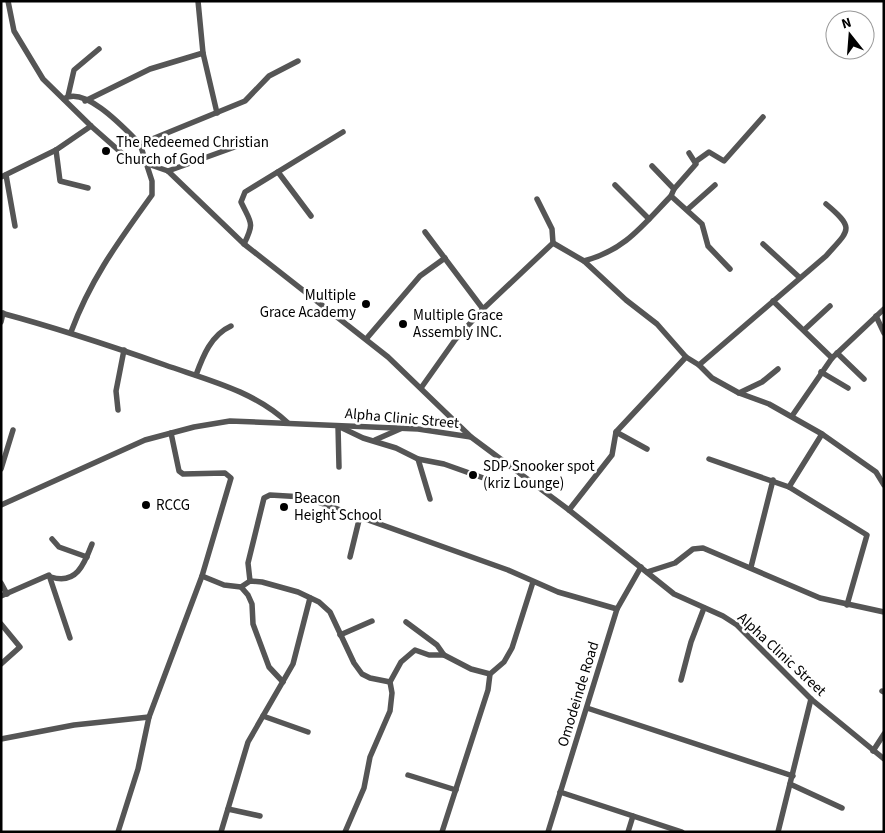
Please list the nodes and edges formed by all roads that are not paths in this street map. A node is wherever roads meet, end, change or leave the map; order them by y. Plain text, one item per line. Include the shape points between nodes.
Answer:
1 (8, 1) edge
2 (198, 1) edge
3 (99, 49) dead end
4 (203, 53) junction
5 (298, 61) dead end
6 (66, 98) junction
7 (85, 101) junction
8 (217, 113) junction
9 (762, 117) dead end
10 (91, 126) junction
11 (343, 132) dead end
12 (140, 144) junction
13 (243, 144) dead end
14 (56, 150) junction
15 (689, 153) dead end
16 (696, 162) junction
17 (145, 164) junction
18 (652, 166) dead end
19 (168, 170) junction
20 (278, 172) junction
21 (4, 176) edge
22 (615, 185) dead end
23 (716, 185) dead end
24 (88, 188) dead end
25 (674, 189) junction
26 (671, 196) junction
27 (537, 199) dead end
28 (826, 204) dead end
29 (688, 209) junction
30 (311, 216) dead end
31 (649, 219) junction
32 (15, 226) dead end
33 (425, 232) dead end
34 (553, 243) junction
35 (244, 244) junction
36 (763, 244) dead end
37 (445, 258) junction
38 (584, 262) junction
39 (730, 269) dead end
40 (800, 277) junction
41 (773, 300) junction
42 (830, 306) dead end
43 (483, 309) junction
44 (884, 310) edge
45 (2, 313) edge
46 (876, 316) junction
47 (1, 322) edge
48 (231, 326) dead end
49 (804, 330) junction
50 (72, 332) junction
51 (884, 333) edge
52 (367, 338) junction
53 (124, 350) junction
54 (837, 353) junction
55 (686, 357) junction
56 (832, 358) junction
57 (700, 365) junction
58 (778, 369) dead end
59 (821, 372) junction
60 (196, 376) junction
61 (864, 379) dead end
62 (421, 388) junction
63 (848, 388) dead end
64 (739, 393) junction
65 (118, 410) dead end
66 (792, 416) junction
67 (288, 423) junction
68 (338, 426) junction
69 (402, 428) junction
70 (13, 430) dead end
71 (172, 432) junction
72 (616, 432) junction
73 (822, 434) junction
74 (471, 437) junction
75 (375, 440) junction
76 (646, 450) dead end
77 (418, 459) junction
78 (709, 459) dead end
79 (339, 467) dead end
80 (1, 469) edge
81 (774, 480) junction
82 (884, 485) edge
83 (506, 486) dead end
84 (788, 487) junction
85 (430, 499) dead end
86 (1, 505) edge
87 (569, 510) junction
88 (360, 516) junction
89 (52, 539) dead end
90 (92, 544) dead end
91 (87, 557) junction
92 (350, 557) dead end
93 (641, 567) junction
94 (751, 567) junction
95 (647, 572) junction
96 (202, 576) junction
97 (51, 577) junction
98 (250, 581) junction
99 (533, 582) junction
100 (1, 583) edge
101 (241, 587) junction
102 (4, 595) edge
103 (310, 598) junction
104 (847, 605) junction
105 (704, 608) junction
106 (617, 609) junction
107 (884, 612) edge
108 (372, 621) dead end
109 (406, 622) dead end
110 (1, 624) edge
111 (340, 635) junction
112 (70, 638) dead end
113 (444, 655) junction
114 (1, 664) edge
115 (490, 674) junction
116 (681, 680) dead end
117 (283, 682) junction
118 (390, 682) junction
119 (811, 699) junction
120 (587, 708) junction
121 (263, 716) junction
122 (149, 717) junction
123 (308, 732) dead end
124 (884, 734) edge
125 (1, 739) edge
126 (873, 751) junction
127 (884, 759) edge
128 (408, 775) dead end
129 (793, 776) junction
130 (790, 784) junction
131 (456, 790) junction
132 (560, 792) junction
133 (228, 808) junction
134 (842, 808) dead end
135 (260, 816) dead end
136 (633, 816) junction
137 (346, 831) edge
138 (118, 832) edge
139 (221, 832) edge
140 (442, 832) edge
141 (548, 832) edge
142 (628, 832) edge
143 (682, 832) edge
144 (778, 832) edge

1 - 6 street via 14,31 43,79
2 - 4 street
3 - 6 street via 74,70
4 - 7 street via 150,69
4 - 8 street
5 - 8 street via 269,76 245,101
6 - 7 street via 77,96
6 - 10 street
7 - 12 street via 109,113
8 - 12 street
9 - 16 street via 724,161 709,152
10 - 14 street
10 - 17 street via 125,156
11 - 20 street
12 - 17 street
13 - 19 street
14 - 21 street
14 - 24 street via 60,181
15 - 16 street
16 - 25 street
17 - 19 street
17 - 50 street via 152,182 152,196 100,268
18 - 25 street
19 - 35 street
20 - 30 street
20 - 35 street via 241,197 252,222
21 - 32 street
22 - 31 street
23 - 29 street
25 - 26 street
26 - 29 street
26 - 31 street
27 - 34 street via 552,228
28 - 40 street via 844,219 845,231 826,256
29 - 39 street via 704,226 703,236 708,246
31 - 38 street via 610,253
33 - 37 street
34 - 38 street
34 - 43 street
35 - 52 street
36 - 40 street
37 - 43 street
37 - 52 street via 420,276
38 - 55 street via 657,324
40 - 41 street
41 - 49 street
41 - 57 street
42 - 49 street
43 - 62 street via 455,340
44 - 46 street
45 - 47 street
45 - 50 street
46 - 51 street
46 - 54 street
48 - 60 street via 212,341
49 - 56 street
50 - 53 street
52 - 62 street
53 - 60 street
53 - 65 street via 116,391
54 - 56 street
54 - 61 street
55 - 57 street
55 - 72 street
56 - 59 street
57 - 64 street via 719,383
58 - 64 street via 762,382
59 - 63 street
59 - 66 street
60 - 67 street via 257,400
62 - 74 street
64 - 66 street
66 - 73 street
67 - 68 street, Alpha Clinic Street
67 - 71 street, Alpha Clinic Street via 230,422
68 - 69 street, Alpha Clinic Street
68 - 75 street
68 - 79 street
69 - 74 street, Alpha Clinic Street
69 - 75 street
70 - 80 street
71 - 86 street, Alpha Clinic Street via 125,447
71 - 96 street via 179,471 183,474 226,473 231,478
72 - 76 street
72 - 87 street via 612,455
73 - 82 street via 876,472
73 - 84 street
74 - 87 street, Alpha Clinic Street
75 - 77 street
77 - 83 street via 444,464
77 - 85 street
78 - 81 street
81 - 84 street
81 - 94 street
84 - 104 street via 867,535
87 - 93 street, Alpha Clinic Street
88 - 92 street
88 - 98 street via 309,498 264,498 248,563
88 - 99 street
89 - 91 street via 59,548
90 - 91 street
91 - 97 street via 79,573 71,578 60,580
93 - 95 street, Alpha Clinic Street
93 - 106 street, Omodeinde Road
94 - 95 street via 698,548 675,562
94 - 104 street via 820,598
95 - 105 street, Alpha Clinic Street via 674,594
96 - 101 street via 224,585
96 - 122 street
97 - 102 street via 43,576
97 - 112 street
98 - 101 street
98 - 103 street
99 - 106 street
99 - 115 street via 512,648 504,662
100 - 102 street
101 - 117 street via 251,599 253,624 269,667
103 - 111 street via 326,607
103 - 117 street via 293,664
104 - 107 street
105 - 116 street
105 - 119 street, Alpha Clinic Street via 737,626
106 - 120 street, Omodeinde Road
108 - 111 street
109 - 113 street via 437,645
110 - 114 street via 20,647
111 - 118 street via 362,674
113 - 115 street via 471,669
113 - 118 street via 412,651 401,662
115 - 131 street via 488,690
117 - 121 street
118 - 137 street via 390,711 370,757 364,788
119 - 126 street, Alpha Clinic Street
119 - 129 street
120 - 129 street
120 - 132 street, Omodeinde Road
121 - 123 street
121 - 133 street via 248,742
122 - 125 street via 74,725
122 - 138 street via 138,769
124 - 126 street
126 - 127 street, Alpha Clinic Street
128 - 131 street
129 - 130 street
130 - 134 street
130 - 144 street
131 - 140 street
132 - 136 street
132 - 141 street, Omodeinde Road
133 - 135 street
133 - 139 street
136 - 142 street
136 - 143 street

